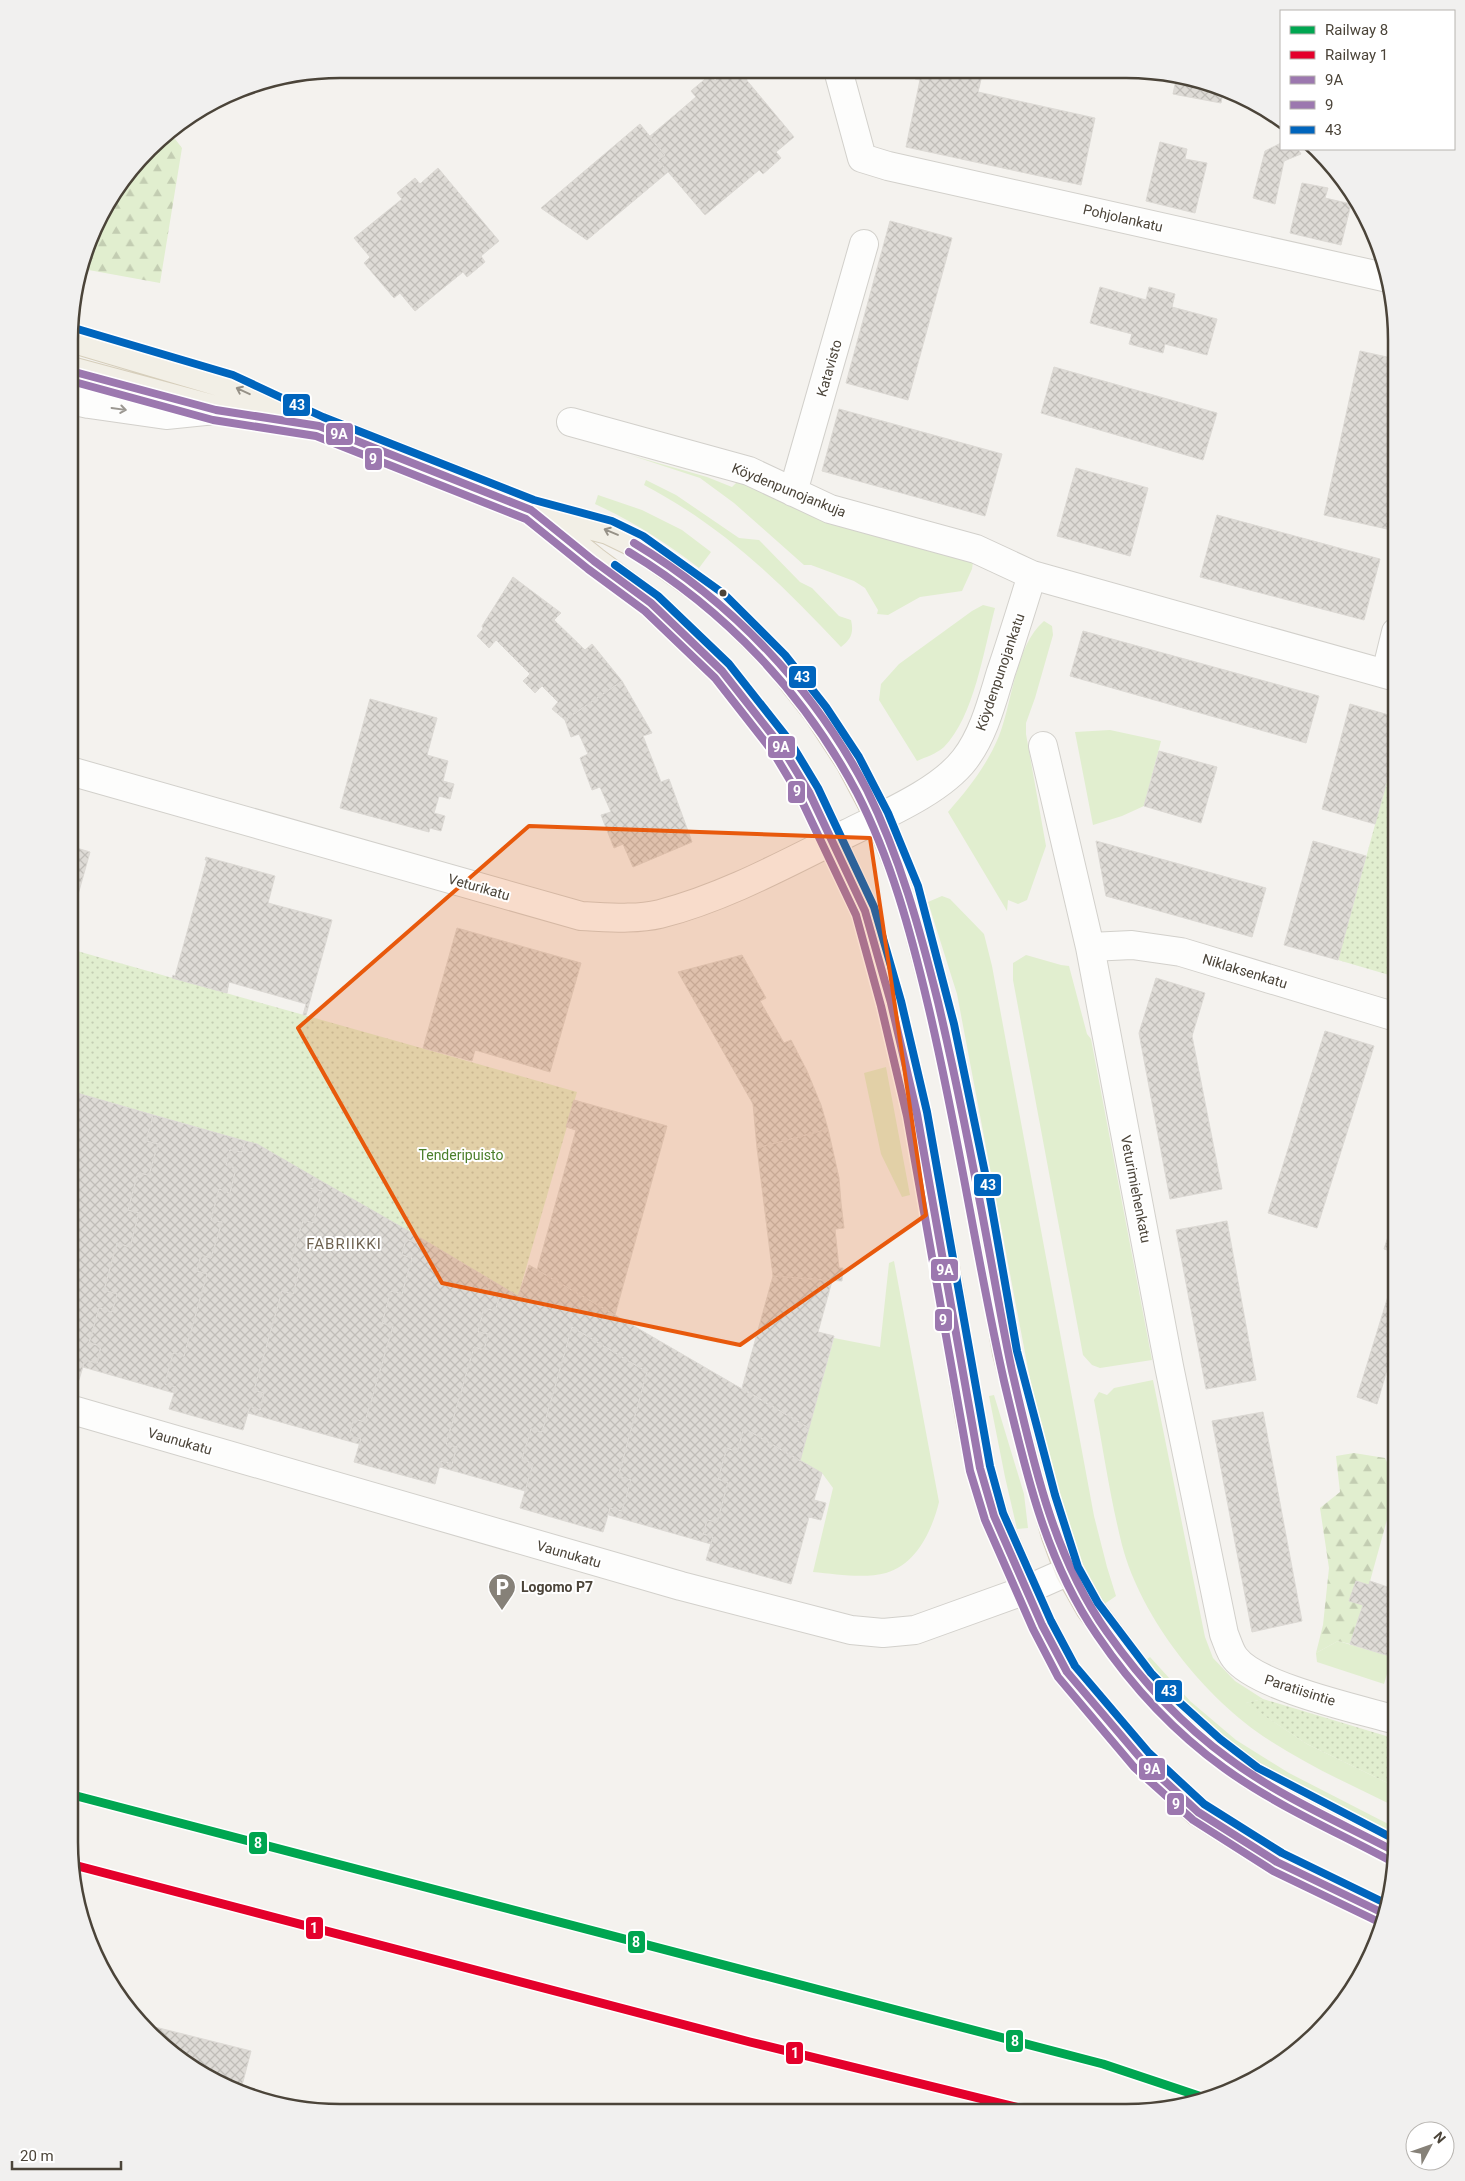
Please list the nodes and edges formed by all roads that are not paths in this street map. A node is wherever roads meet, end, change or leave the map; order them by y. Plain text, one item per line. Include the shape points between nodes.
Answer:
1 (840, 78) edge
2 (864, 244) dead end
3 (1380, 276) edge
4 (78, 340) edge
5 (78, 373) edge
6 (78, 402) edge
7 (216, 410) junction
8 (571, 422) dead end
9 (319, 426) junction
10 (793, 492) junction
11 (531, 510) junction
12 (1032, 575) junction
13 (1388, 674) edge
14 (1043, 746) dead end
15 (78, 773) edge
16 (879, 817) junction
17 (831, 841) junction
18 (1090, 947) junction
19 (1388, 1014) edge
20 (78, 1412) edge
21 (1069, 1571) junction
22 (1026, 1590) junction
23 (1224, 1634) joint
24 (1388, 1718) edge
25 (1388, 1848) edge
26 (1378, 1911) edge

1 - 3 street, Pohjolankatu via 862,158
2 - 10 street, Katavisto
9 -> 4 main road via 230,386
5 - 7 main road
6 -> 7 street via 166,415
7 - 9 main road
8 - 10 street, Köydenpunojankuja via 749,471
9 - 11 main road
10 - 12 street, Köydenpunojankuja via 830,509 976,549
16 -> 11 main road via 850,762 818,713 777,661 718,602 630,540 608,530
11 - 17 main road via 651,603 722,672 781,746 810,792
12 - 13 street
12 - 16 street, Köydenpunojankatu via 993,700 966,758 944,780
14 - 18 street, Veturimiehenkatu
15 - 17 street, Veturikatu via 581,916 621,918 659,914 719,894
16 - 17 street, Veturikatu
16 - 21 main road via 908,889 944,1026 979,1194 1007,1353 1042,1489
17 - 22 main road via 864,911 890,1003 918,1124 980,1468 994,1516
18 - 19 street, Niklaksenkatu via 1132,945 1181,952
18 - 23 street, Veturimiehenkatu
20 - 22 street, Vaunukatu via 672,1583 851,1630 882,1633 915,1630
21 - 22 street, Vaunukatu
21 - 25 main road via 1090,1608 1143,1679 1214,1747 1253,1776
22 - 26 main road via 1067,1672 1136,1753 1175,1792 1198,1812 1276,1862
23 - 24 street, Paratiisintie via 1234,1658 1254,1675

